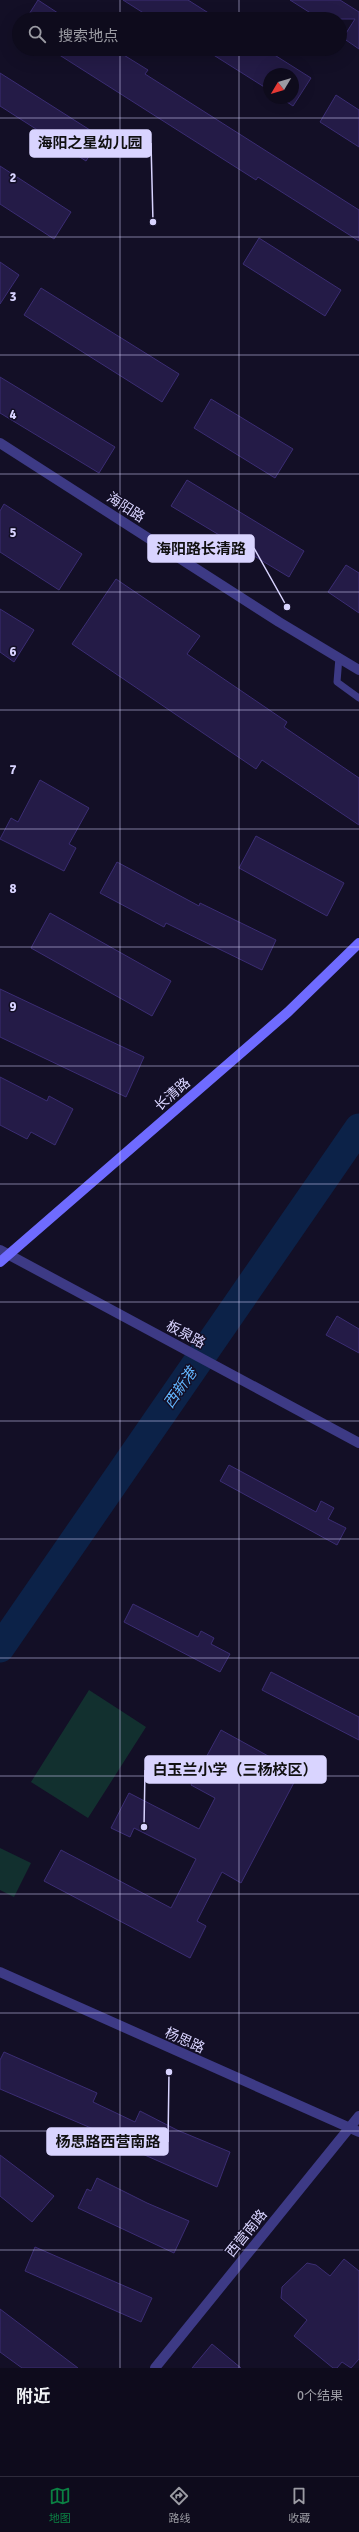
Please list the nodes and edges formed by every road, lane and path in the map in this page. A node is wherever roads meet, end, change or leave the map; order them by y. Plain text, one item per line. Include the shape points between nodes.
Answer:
1 (0, 443) edge
2 (339, 657) junction
3 (359, 670) edge
4 (359, 698) edge
5 (359, 943) edge
6 (4, 1252) edge
7 (0, 1262) edge
8 (359, 1443) edge
9 (0, 1972) edge
10 (359, 2116) edge
11 (349, 2128) junction
12 (359, 2132) edge
13 (155, 2368) edge

1 - 2 street, 海阳路 via 278,622
2 - 3 street, 海阳路
2 - 4 lane via 337,682
5 - 6 main road, 长清路 via 288,1012
6 - 7 main road, 长清路
6 - 8 street, 板泉路
9 - 11 street, 杨思路
10 - 11 street, 西营南路
11 - 12 street, 杨思路
11 - 13 street, 西营南路

